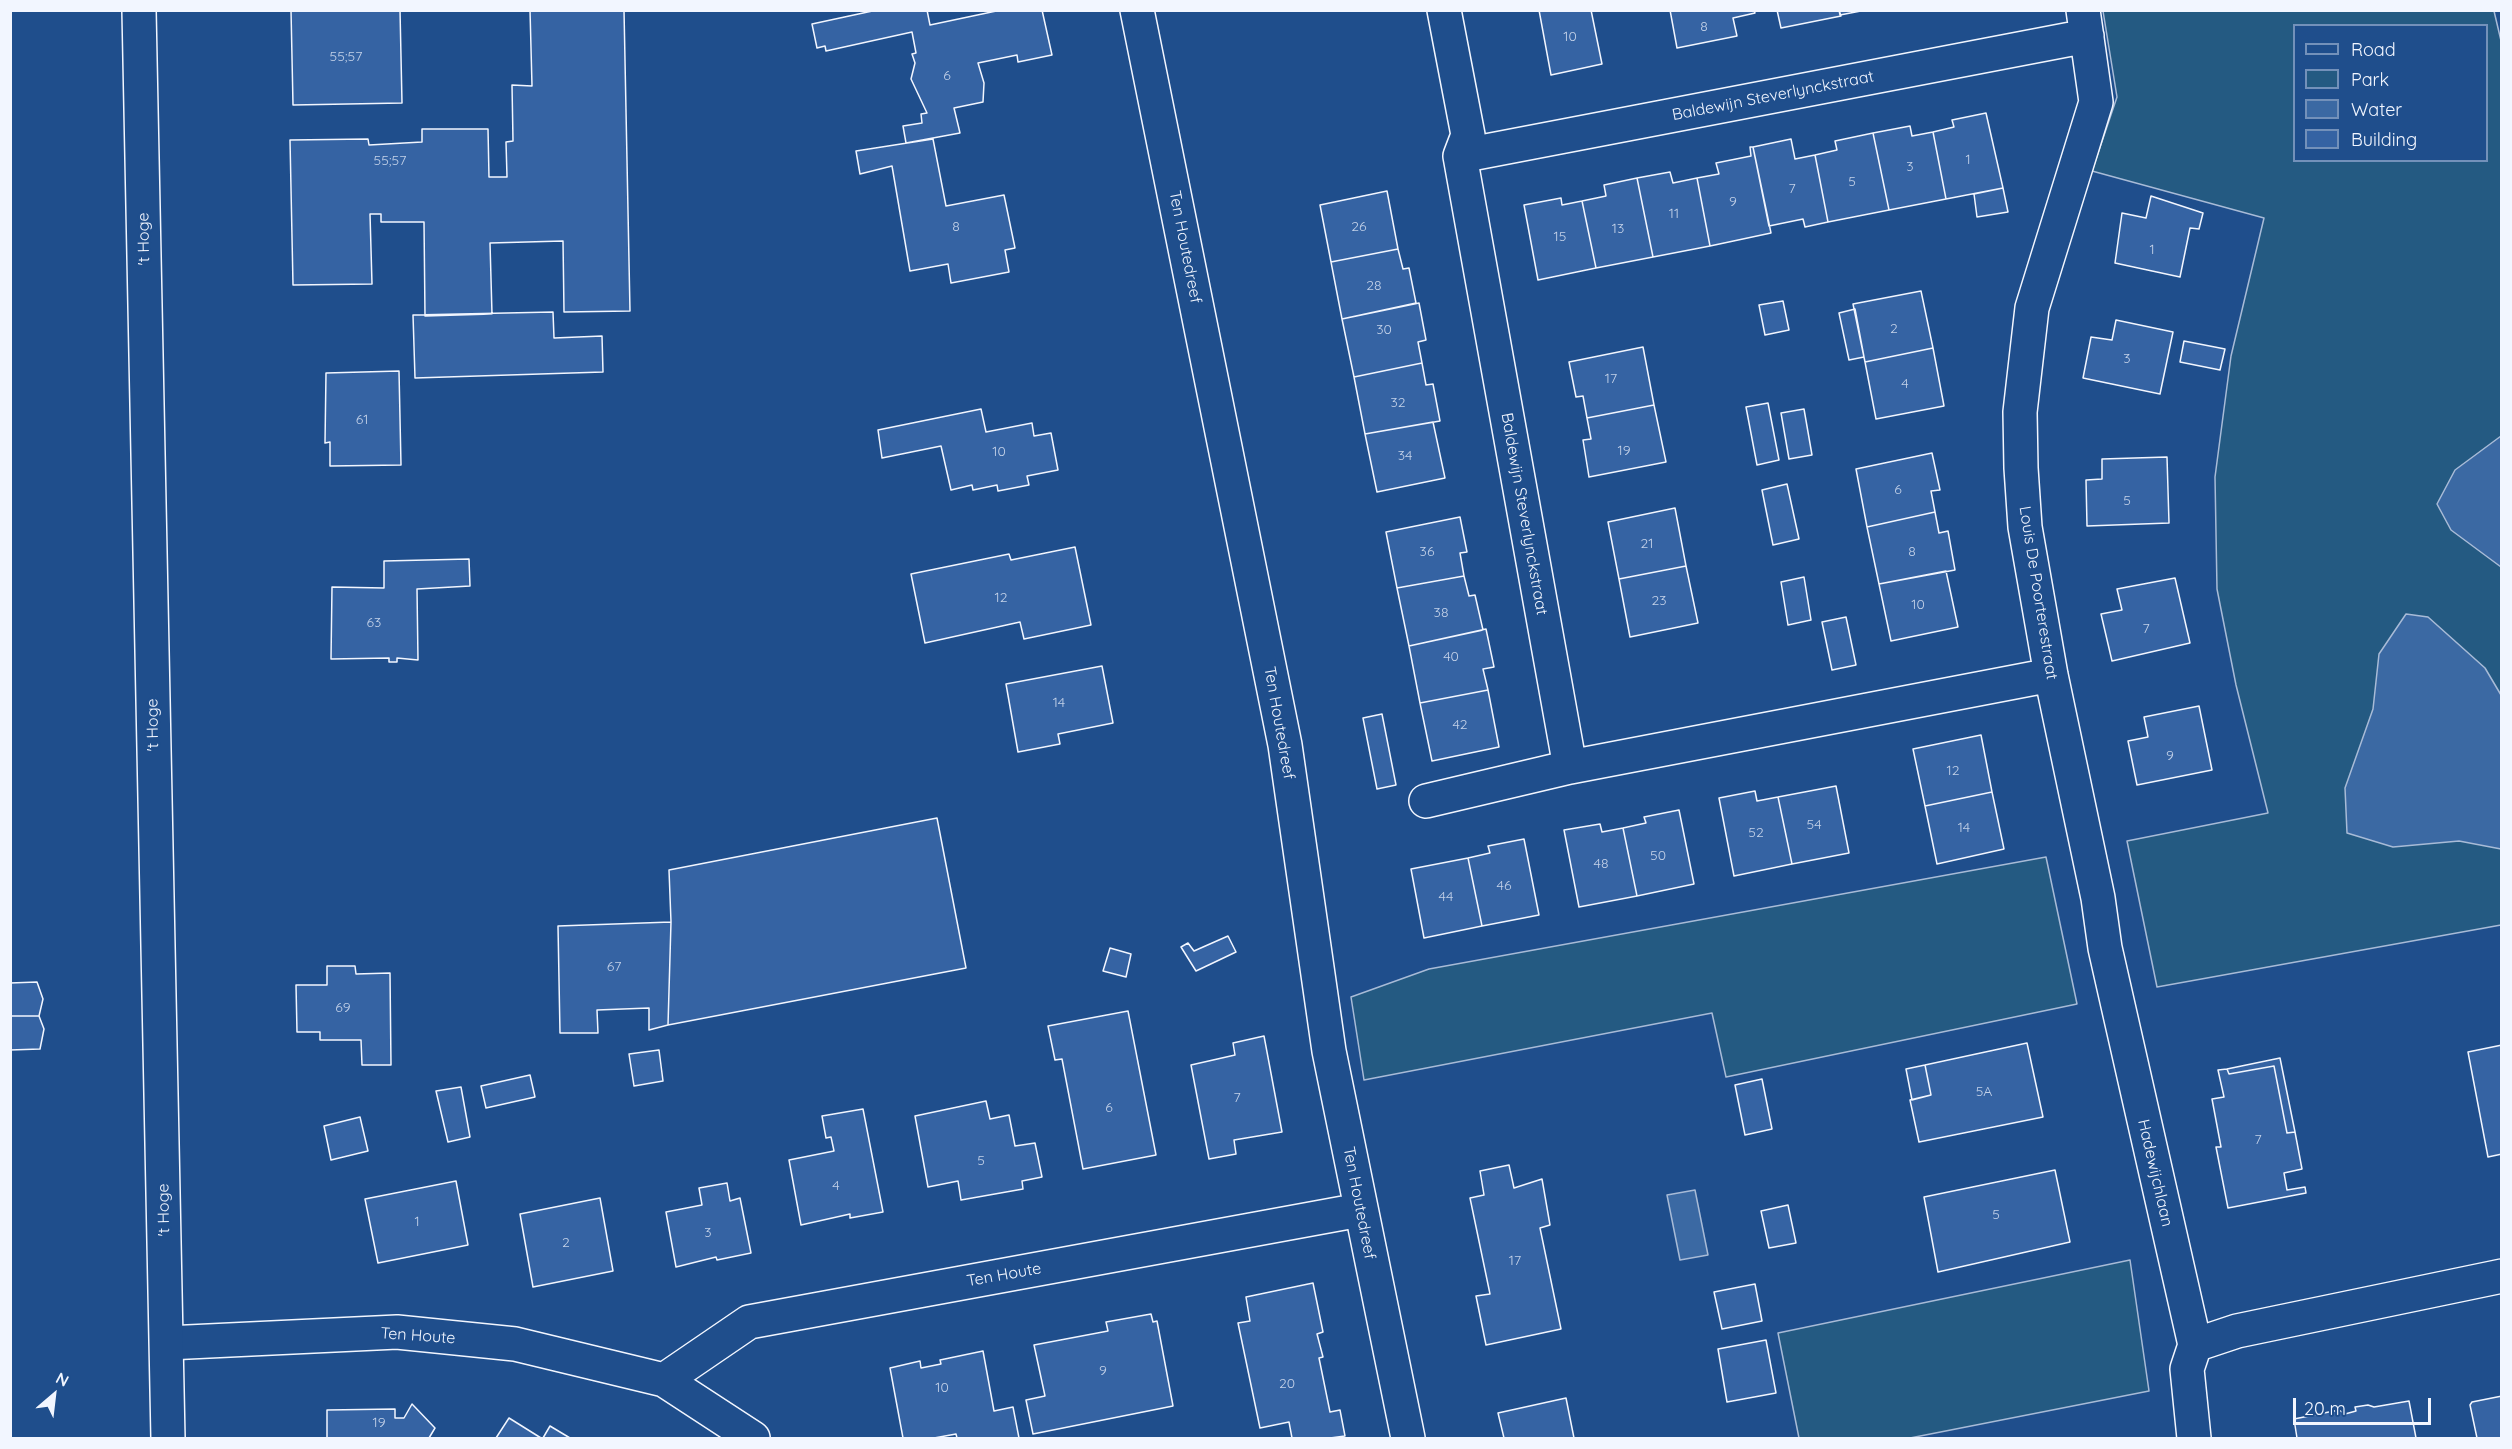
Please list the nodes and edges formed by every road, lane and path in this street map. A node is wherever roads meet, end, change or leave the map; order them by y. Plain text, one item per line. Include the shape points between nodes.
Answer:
1 (139, 10) edge
2 (1137, 10) edge
3 (1444, 10) edge
4 (2085, 23) edge
5 (1460, 156) junction
6 (2051, 675) junction
7 (1570, 767) junction
8 (1426, 801) dead end
9 (2116, 1001) joint
10 (1360, 1210) junction
11 (2502, 1276) edge
12 (167, 1343) junction
13 (2195, 1345) junction
14 (664, 1380) junction
15 (168, 1438) edge
16 (753, 1438) edge
17 (1408, 1438) edge
18 (2194, 1438) edge

1 - 12 street, 't Hoge
2 - 10 street, Ten Houtedreef via 1285,745 1329,1051
3 - 5 street, Baldewijn Steverlynckstraat via 1468,135
4 - 5 street, Baldewijn Steverlynckstraat
4 - 6 street, Louis De Poorterestraat via 2096,102 2032,308 2020,412 2025,527
5 - 7 street, Baldewijn Steverlynckstraat
6 - 7 street
6 - 9 street, Louis De Poorterestraat
7 - 8 street
9 - 13 street, Hadewijchlaan
10 - 14 street, Ten Houte via 749,1322
10 - 17 street, Ten Houtedreef
11 - 13 street via 2237,1331
12 - 14 street, Ten Houte via 397,1332 515,1344
12 - 15 street, 't Hoge
13 - 18 street, Hadewijchlaan via 2187,1369
14 - 16 street, Ten Houte

